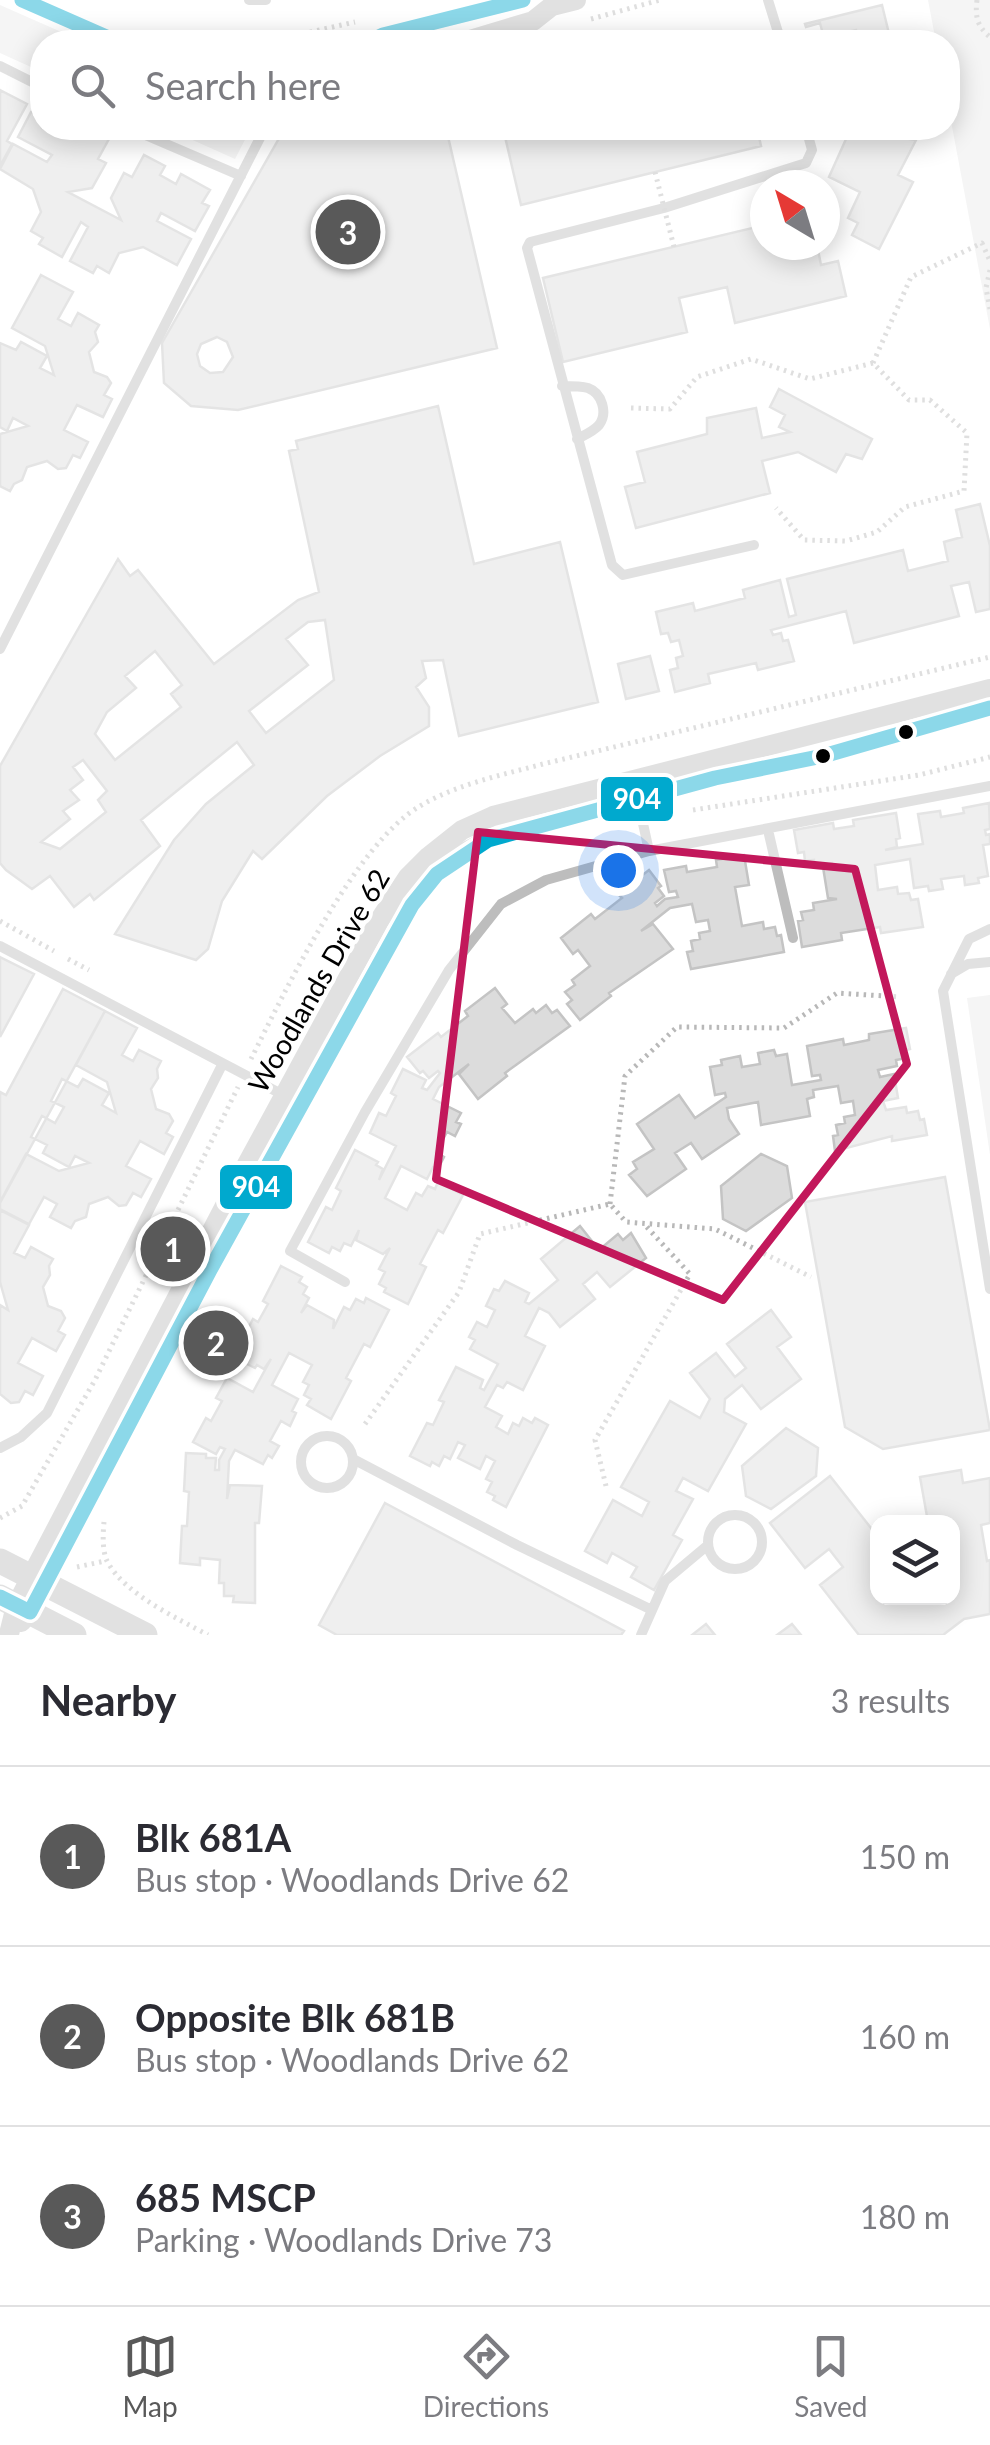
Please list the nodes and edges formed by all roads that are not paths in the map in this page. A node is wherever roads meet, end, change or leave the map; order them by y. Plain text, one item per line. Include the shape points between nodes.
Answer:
1 (22, 0) edge
2 (249, 0) edge
3 (266, 0) edge
4 (523, 0) edge
5 (576, 0) edge
6 (768, 0) edge
7 (542, 3) edge
8 (91, 30) edge
9 (403, 30) edge
10 (503, 30) edge
11 (777, 30) edge
12 (0, 66) edge
13 (30, 81) edge
14 (157, 140) edge
15 (259, 140) edge
16 (809, 140) edge
17 (241, 176) junction
18 (562, 386) junction
19 (578, 439) junction
20 (754, 545) dead end
21 (0, 650) edge
22 (990, 689) edge
23 (990, 708) edge
24 (990, 786) edge
25 (638, 799) junction
26 (768, 830) junction
27 (649, 851) junction
28 (990, 930) edge
29 (792, 938) dead end
30 (0, 946) edge
31 (990, 962) edge
32 (950, 974) junction
33 (222, 1065) junction
34 (293, 1101) junction
35 (345, 1282) dead end
36 (990, 1288) edge
37 (0, 1448) edge
38 (354, 1460) junction
39 (708, 1546) junction
40 (0, 1561) edge
41 (38, 1580) junction
42 (16, 1605) edge
43 (652, 1610) junction
44 (9, 1634) edge
45 (74, 1635) edge
46 (145, 1635) edge
47 (641, 1635) edge

1 - 8 street
2 - 3 lane
4 - 9 street
5 - 7 street
6 - 11 lane
7 - 10 street via 533,21
12 - 13 lane
14 - 17 lane
15 - 17 lane
16 - 18 lane via 806,163 530,242
17 - 21 lane
18 - 19 lane
18 - 19 lane via 586,387 602,402 597,428
19 - 20 lane via 612,565 623,576
22 - 25 street, Woodlands Drive 62
23 - 25 street, Woodlands Drive 62
24 - 26 lane
25 - 27 lane
25 - 34 street, Woodlands Drive 62 via 493,816 428,857 379,921
26 - 27 lane
26 - 29 lane
27 - 35 lane via 546,880 500,904 449,970 290,1251
28 - 32 lane via 969,940
30 - 33 lane
31 - 32 lane
32 - 36 lane via 942,992
33 - 34 lane
33 - 37 lane via 47,1413
34 - 41 street, Woodlands Drive 62
38 - 38 lane via 347,1480 333,1488 316,1486 302,1468 309,1442 326,1436 343,1440
38 - 43 lane
39 - 39 lane via 711,1529 732,1515 749,1518 762,1540 757,1558 742,1568 716,1562
39 - 43 lane via 665,1582
40 - 41 street
41 - 42 street, Woodlands Drive 62
41 - 46 street
42 - 44 street, Woodlands Drive 62
42 - 45 street
43 - 47 lane

